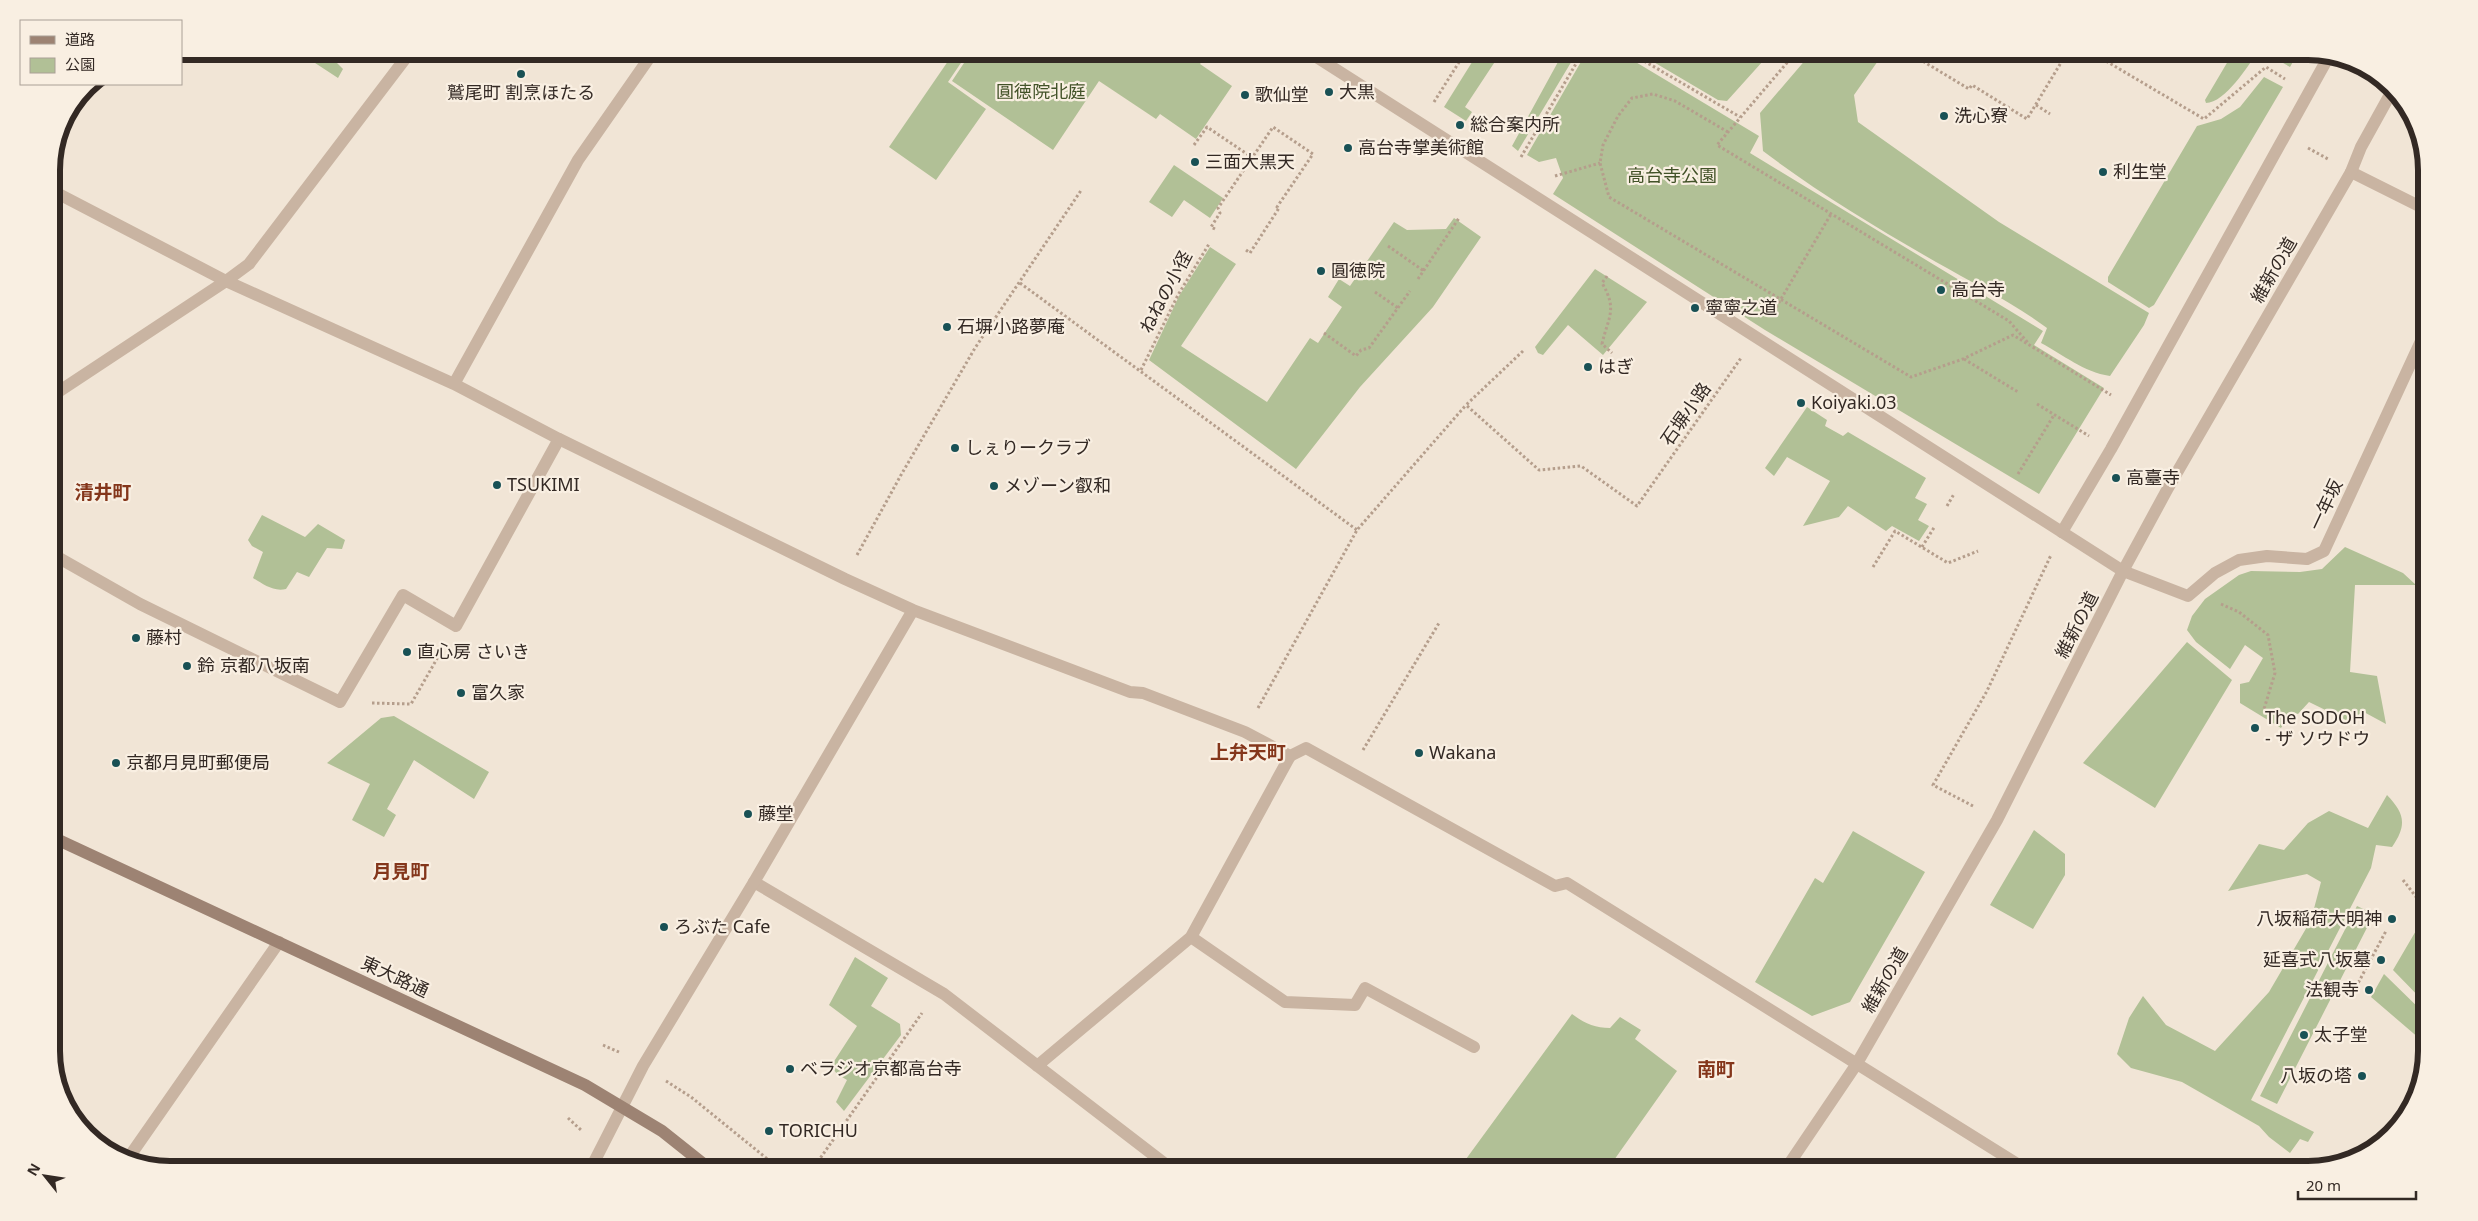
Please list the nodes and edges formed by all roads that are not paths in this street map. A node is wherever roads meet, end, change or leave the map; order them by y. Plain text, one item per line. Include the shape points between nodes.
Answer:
1 (404, 60) edge
2 (648, 60) edge
3 (1321, 60) edge
4 (2326, 62) edge
5 (2389, 96) edge
6 (2351, 172) junction
7 (60, 194) edge
8 (2418, 206) edge
9 (226, 281) junction
10 (2418, 345) edge
11 (454, 384) junction
12 (60, 391) edge
13 (560, 439) junction
14 (2062, 532) junction
15 (60, 559) edge
16 (2123, 571) junction
17 (913, 610) junction
18 (1290, 756) junction
19 (60, 841) edge
20 (754, 882) junction
21 (1191, 937) junction
22 (279, 942) junction
23 (1474, 1047) dead end
24 (1856, 1064) junction
25 (1037, 1066) junction
26 (622, 1107) junction
27 (131, 1154) edge
28 (595, 1161) edge
29 (700, 1161) edge
30 (1161, 1161) edge
31 (1791, 1161) edge
32 (2012, 1161) edge

1 - 9 street via 249,264
2 - 11 street via 578,160
3 - 14 street
4 - 14 street
5 - 6 street, 維新の道
6 - 8 street
6 - 16 street, 維新の道
7 - 9 street
9 - 11 street
9 - 12 street
10 - 16 street, 一年坂 via 2324,551 2307,559 2267,556 2239,560 2215,573 2188,596
11 - 13 street
13 - 15 street via 456,626 403,595 340,702 140,604
13 - 17 street
14 - 16 street
16 - 24 street, 維新の道 via 1997,820
17 - 18 street via 1245,732
17 - 20 street
18 - 21 street
18 - 24 street via 1306,748 1555,886 1567,884
19 - 22 main road, 東大路通
20 - 25 street via 938,991
20 - 26 street via 643,1066
21 - 23 street via 1285,1002 1354,1006 1365,988
21 - 25 street
22 - 26 main road, 東大路通 via 585,1085
22 - 27 street
24 - 31 street, 維新の道
24 - 32 street
25 - 30 street
26 - 28 street
26 - 29 main road, 東大路通 via 662,1131

